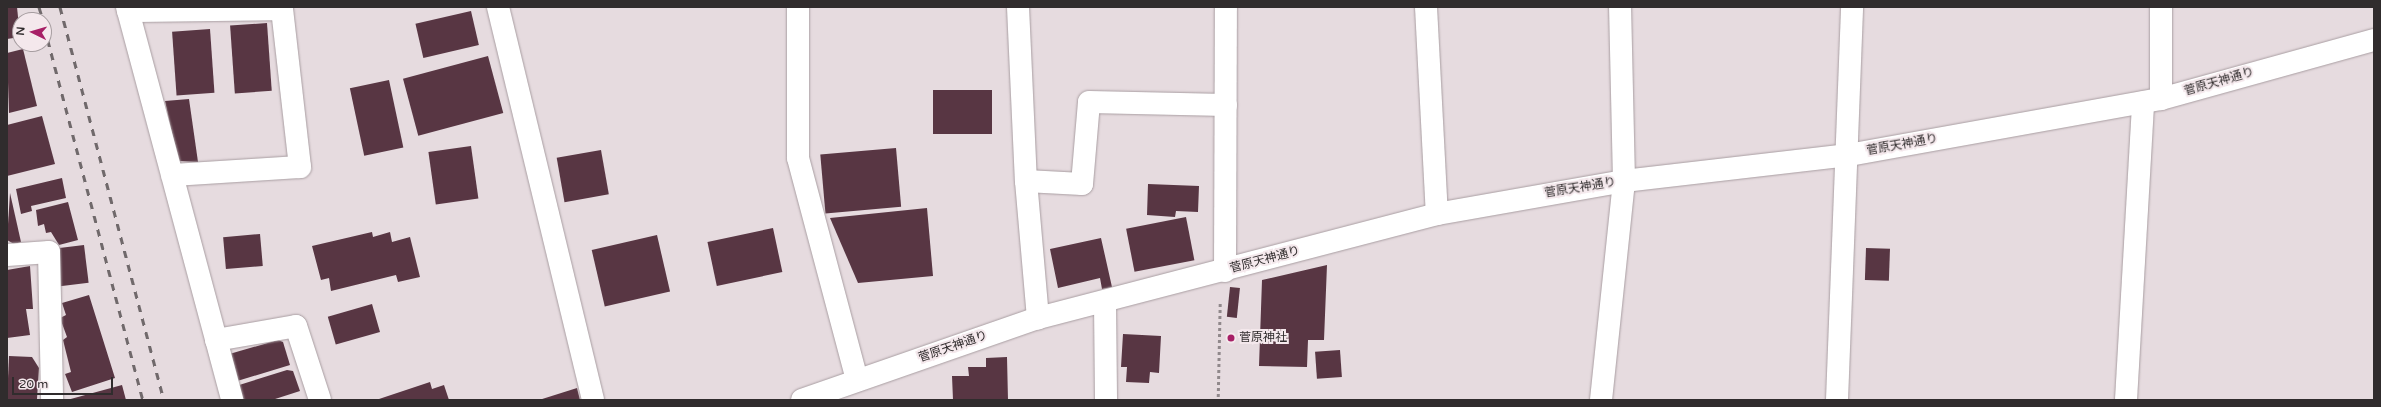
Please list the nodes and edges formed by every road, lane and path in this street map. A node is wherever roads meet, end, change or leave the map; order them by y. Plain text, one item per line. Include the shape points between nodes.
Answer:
1 (498, 7) edge
2 (798, 7) edge
3 (1018, 7) edge
4 (1226, 7) edge
5 (1426, 7) edge
6 (1620, 7) edge
7 (1852, 7) edge
8 (2161, 7) edge
9 (128, 9) edge
10 (2374, 40) edge
11 (2152, 100) junction
12 (1226, 105) junction
13 (1849, 155) junction
14 (172, 175) junction
15 (1026, 181) junction
16 (1624, 181) junction
17 (1438, 214) junction
18 (7, 256) edge
19 (1222, 272) junction
20 (1105, 303) junction
21 (1038, 318) junction
22 (216, 340) junction
23 (857, 379) junction
24 (836, 393) edge
25 (1218, 397) dead end
26 (52, 400) edge
27 (232, 400) edge
28 (320, 400) edge
29 (593, 400) edge
30 (802, 400) edge
31 (1106, 400) edge
32 (1601, 400) edge
33 (1837, 400) edge
34 (2126, 400) edge

1 - 29 street
2 - 23 street via 798,158
3 - 15 street
4 - 12 street
5 - 17 street
6 - 16 street
7 - 13 street
8 - 11 street
9 - 14 street
9 - 14 street via 282,9 300,168
10 - 11 street, 菅原天神通り
11 - 13 street, 菅原天神通り
11 - 34 street
12 - 15 street via 1089,102 1082,184
12 - 19 street
13 - 16 street, 菅原天神通り
13 - 33 street
14 - 22 street
15 - 21 street
16 - 17 street, 菅原天神通り
16 - 32 street
17 - 19 street, 菅原天神通り
18 - 26 street via 49,252
19 - 20 street, 菅原天神通り
19 - 25 path
20 - 21 street, 菅原天神通り
20 - 31 street
21 - 23 street, 菅原天神通り
22 - 27 street
22 - 28 street via 296,326
23 - 24 street, 菅原天神通り
24 - 30 street, 菅原天神通り

